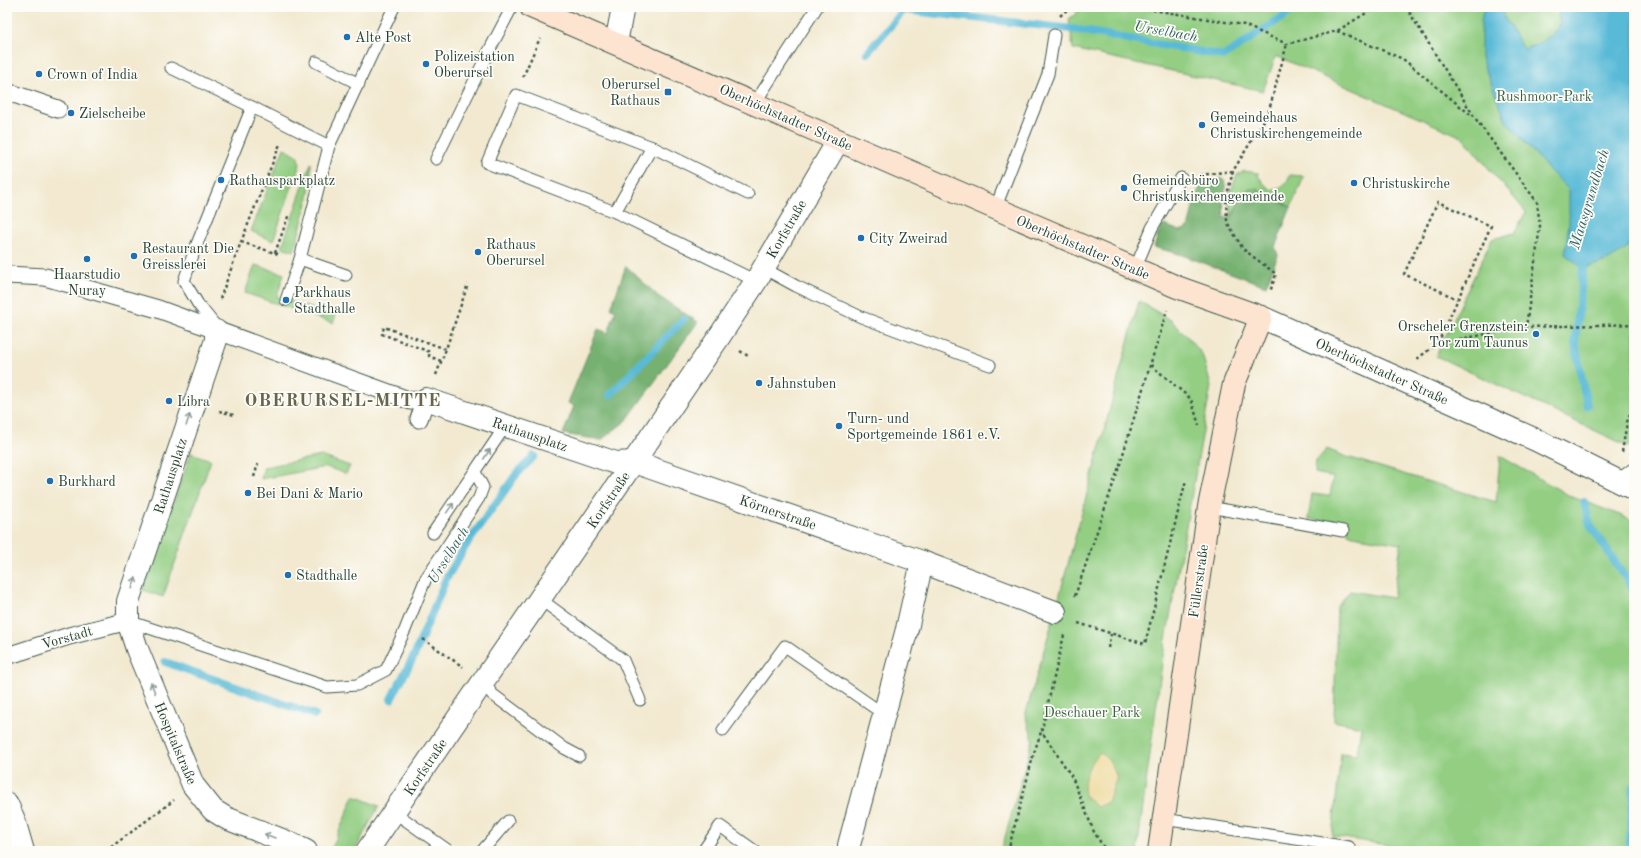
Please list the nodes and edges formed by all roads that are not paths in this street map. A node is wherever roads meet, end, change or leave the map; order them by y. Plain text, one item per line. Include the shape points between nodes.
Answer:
1 (394, 7) edge
2 (512, 7) edge
3 (623, 7) edge
4 (817, 7) edge
5 (540, 11) edge
6 (1054, 35) dead end
7 (616, 43) junction
8 (316, 62) dead end
9 (171, 68) dead end
10 (359, 84) junction
11 (7, 94) edge
12 (755, 103) junction
13 (252, 107) junction
14 (58, 109) dead end
15 (838, 140) junction
16 (329, 146) junction
17 (652, 147) junction
18 (436, 159) dead end
19 (1181, 178) road end
20 (748, 194) dead end
21 (995, 209) junction
22 (616, 212) junction
23 (300, 259) junction
24 (1135, 269) junction
25 (7, 275) edge
26 (346, 275) dead end
27 (759, 275) junction
28 (286, 300) dead end
29 (1261, 317) junction
30 (216, 331) junction
31 (990, 365) dead end
32 (426, 399) junction
33 (419, 419) dead end
34 (506, 425) junction
35 (634, 462) junction
36 (475, 472) junction
37 (1629, 479) edge
38 (1209, 507) junction
39 (1343, 530) dead end
40 (433, 533) dead end
41 (922, 562) junction
42 (540, 599) junction
43 (1061, 615) road end
44 (128, 621) junction
45 (7, 656) edge
46 (483, 681) junction
47 (640, 700) dead end
48 (885, 715) junction
49 (723, 730) dead end
50 (579, 756) dead end
51 (7, 804) edge
52 (394, 812) junction
53 (1163, 819) junction
54 (508, 821) dead end
55 (1349, 847) dead end
56 (848, 848) edge
57 (23, 851) edge
58 (306, 851) edge
59 (367, 851) edge
60 (449, 851) edge
61 (482, 851) edge
62 (703, 851) edge
63 (755, 851) edge
64 (1158, 851) edge

1 - 10 lane
2 - 18 lane
3 - 7 street
4 - 12 lane
5 - 7 main road, Oberhöchstadter Straße
6 - 21 lane via 1048,74
7 - 12 main road, Oberhöchstadter Straße
8 - 10 lane
9 - 13 lane
10 - 16 lane
11 - 14 street
12 - 15 main road, Oberhöchstadter Straße
13 - 16 lane
13 - 30 lane via 184,281 214,324
15 - 21 main road, Oberhöchstadter Straße
15 - 27 street, Korfstraße
16 - 23 lane
17 - 20 lane
17 - 22 lane
17 - 22 lane via 516,95 486,163
19 - 24 lane via 1152,228
21 - 24 main road, Oberhöchstadter Straße
22 - 27 lane
23 - 26 lane
23 - 28 lane
24 - 29 main road, Oberhöchstadter Straße
25 - 30 street, Rathausplatz via 46,277 158,309
27 - 31 lane via 796,286 861,317
27 - 35 street, Korfstraße
29 - 37 street, Oberhöchstadter Straße
29 - 38 main road, Füllerstraße via 1234,384
30 - 32 street, Rathausplatz via 411,401
44 -> 30 street, Rathausplatz via 128,601 216,340
32 - 33 street
32 - 34 street, Rathausplatz
34 - 35 street, Rathausplatz via 616,463
36 -> 34 lane
35 - 41 street, Körnerstraße
35 - 42 street, Korfstraße
40 -> 36 lane
36 - 44 lane via 483,487 479,498 426,578 386,670 357,685 327,687
38 - 39 lane
38 - 53 main road, Füllerstraße
41 - 43 street, Körnerstraße
41 - 48 street
42 - 46 street, Korfstraße
42 - 47 lane via 623,660
44 - 45 street, Vorstadt
58 -> 44 street, Hospitalstraße via 226,818 213,810 193,785
46 - 50 lane via 492,694 564,748
46 - 52 street, Korfstraße
48 - 49 lane via 785,646
48 - 56 street
51 - 57 street
52 - 59 street, Korfstraße
52 - 60 lane
53 - 55 lane
53 - 64 main road, Füllerstraße
54 - 61 lane
62 - 63 lane via 720,826

